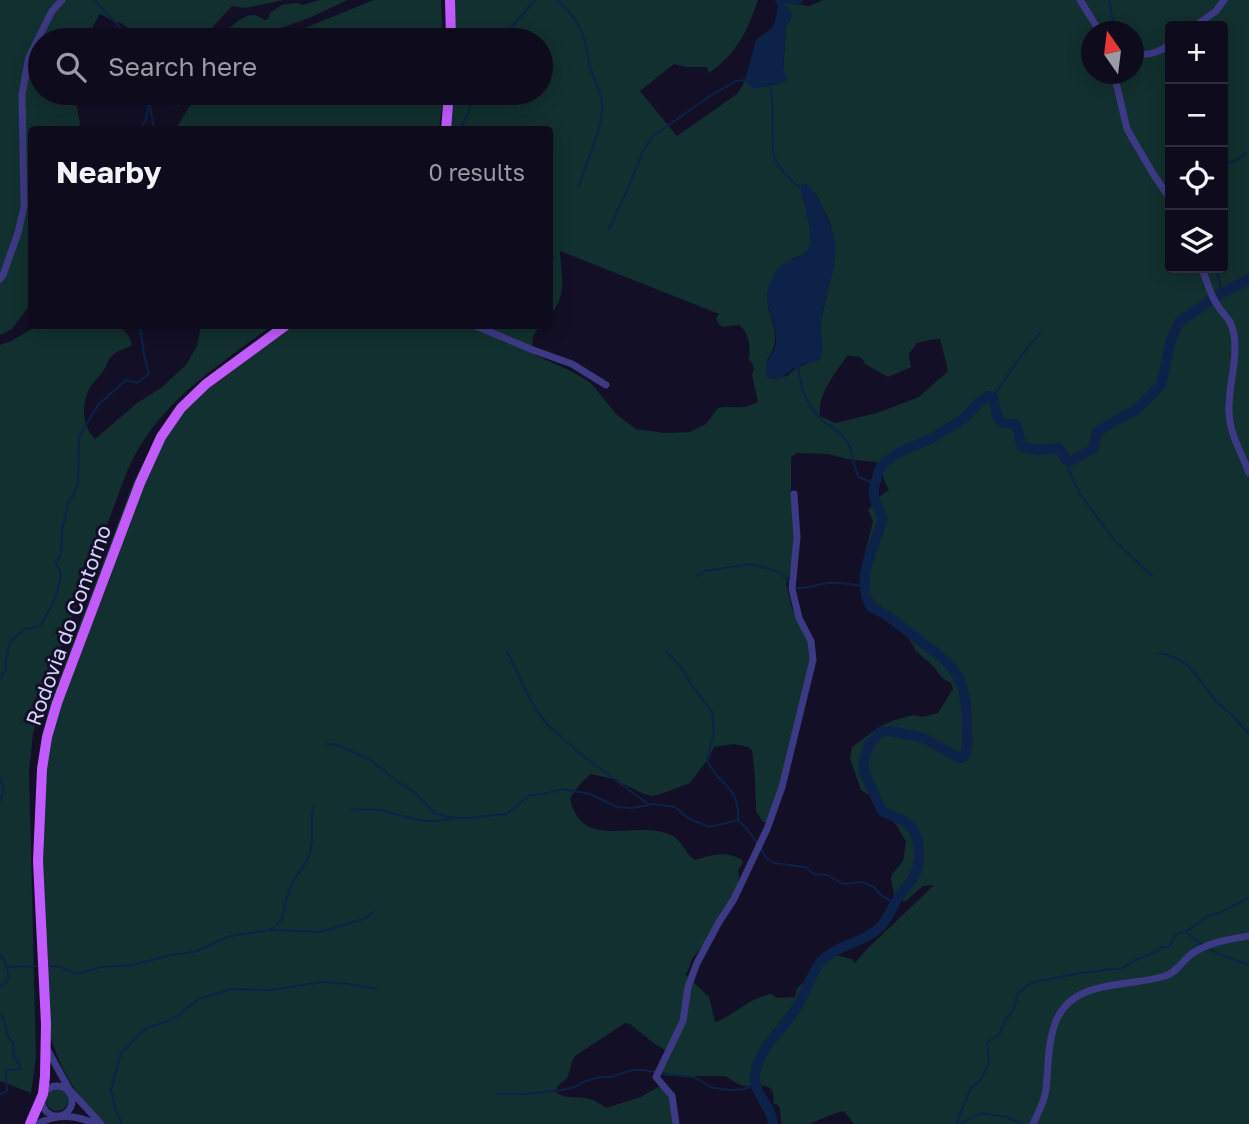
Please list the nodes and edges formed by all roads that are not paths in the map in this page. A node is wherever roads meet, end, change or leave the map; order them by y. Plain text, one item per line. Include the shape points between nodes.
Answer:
1 (62, 0) edge
2 (450, 0) edge
3 (1080, 0) edge
4 (1224, 0) edge
5 (1093, 21) edge
6 (1202, 21) edge
7 (43, 28) edge
8 (451, 28) edge
9 (1165, 48) edge
10 (1144, 54) edge
11 (28, 62) edge
12 (1116, 84) edge
13 (448, 105) edge
14 (446, 126) edge
15 (1165, 192) edge
16 (1203, 273) edge
17 (0, 279) edge
18 (281, 329) edge
19 (483, 329) edge
20 (606, 385) dead end
21 (1249, 473) edge
22 (794, 494) dead end
23 (1249, 936) edge
24 (45, 1045) junction
25 (69, 1089) junction
26 (43, 1094) junction
27 (59, 1116) junction
28 (30, 1124) edge
29 (37, 1124) edge
30 (99, 1124) edge
31 (676, 1124) edge
32 (1033, 1124) edge

1 - 7 street
2 - 8 main road
3 - 5 street
4 - 6 street
9 - 10 street
11 - 17 street via 22,94 24,207
12 - 15 street via 1127,128
13 - 14 main road
16 - 21 street via 1234,334 1230,419
18 - 24 main road, Rodovia do Contorno via 206,384 160,437 57,703 42,769 38,861
19 - 20 street via 572,364
22 - 31 street via 797,537 792,589 813,660 767,829 697,963 683,1021 656,1077 672,1096
23 - 32 street via 1223,940 1192,953 1167,976 1105,986 1072,998 1056,1021 1046,1092
24 - 25 street
24 - 26 main road, Rodovia do Contorno
25 - 26 street via 55,1086
25 - 27 street via 72,1104
25 - 30 street
26 - 27 street via 47,1112
26 - 28 main road, Rodovia do Contorno
27 - 29 street
27 - 30 street

